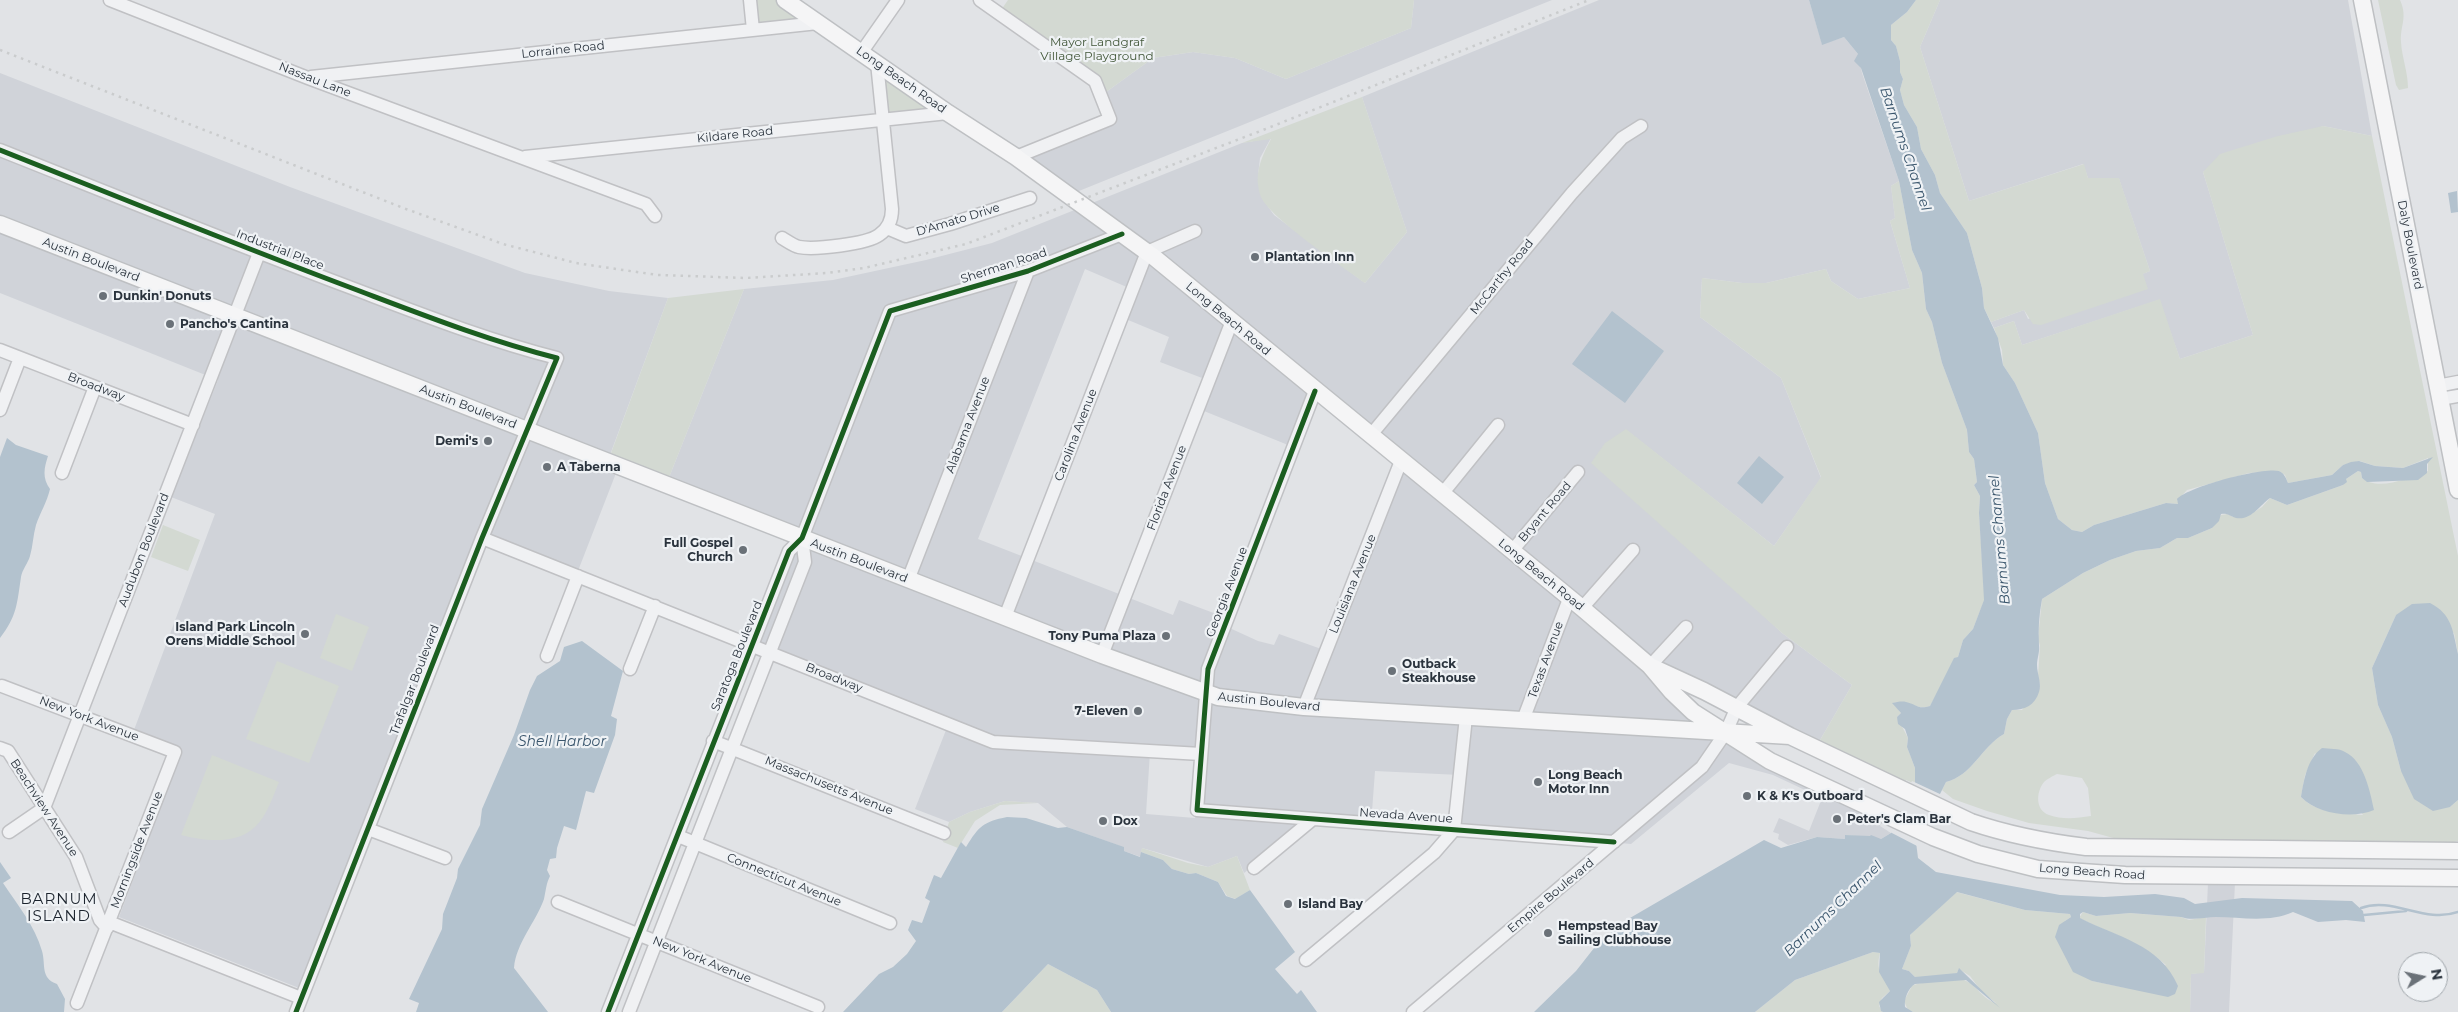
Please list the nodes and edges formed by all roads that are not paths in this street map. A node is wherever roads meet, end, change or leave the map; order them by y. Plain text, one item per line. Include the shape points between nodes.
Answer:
1 (111, 0) edge
2 (750, 0) edge
3 (785, 0) edge
4 (898, 0) edge
5 (980, 0) edge
6 (2362, 0) edge
7 (818, 23) junction
8 (753, 30) junction
9 (862, 53) junction
10 (877, 63) junction
11 (308, 78) junction
12 (948, 113) junction
13 (882, 120) junction
14 (1641, 126) dead end
15 (0, 150) edge
16 (522, 157) junction
17 (1016, 157) junction
18 (1030, 198) dead end
19 (655, 216) dead end
20 (0, 224) edge
21 (886, 228) junction
22 (1195, 231) dead end
23 (1122, 234) junction
24 (782, 238) dead end
25 (1147, 252) junction
26 (260, 253) junction
27 (1028, 271) junction
28 (890, 310) joint
29 (235, 317) junction
30 (1232, 321) junction
31 (0, 350) edge
32 (20, 358) junction
33 (558, 358) joint
34 (2458, 382) edge
35 (95, 387) junction
36 (1315, 391) junction
37 (2439, 393) junction
38 (2458, 396) edge
39 (0, 410) edge
40 (193, 425) junction
41 (1498, 425) dead end
42 (527, 430) junction
43 (1370, 436) junction
44 (1401, 461) junction
45 (1578, 472) dead end
46 (62, 473) dead end
47 (2458, 490) edge
48 (1442, 494) junction
49 (482, 538) junction
50 (802, 538) junction
51 (1632, 550) dead end
52 (1512, 551) junction
53 (578, 576) junction
54 (908, 580) junction
55 (1576, 603) junction
56 (655, 606) junction
57 (1005, 618) junction
58 (1686, 627) dead end
59 (752, 645) junction
60 (1787, 647) dead end
61 (770, 652) junction
62 (1102, 655) junction
63 (547, 656) dead end
64 (1650, 666) junction
65 (630, 669) dead end
66 (2, 686) dead end
67 (1206, 694) junction
68 (1304, 706) junction
69 (1737, 708) junction
70 (80, 716) junction
71 (1466, 717) junction
72 (1523, 720) junction
73 (1726, 732) junction
74 (1790, 736) junction
75 (713, 741) junction
76 (0, 748) edge
77 (733, 748) junction
78 (175, 752) joint
79 (1201, 754) junction
80 (44, 808) junction
81 (1197, 810) joint
82 (1313, 819) junction
83 (368, 829) junction
84 (1454, 830) junction
85 (9, 832) dead end
86 (944, 833) dead end
87 (678, 836) junction
88 (1614, 842) junction
89 (695, 843) junction
90 (2455, 851) edge
91 (444, 858) dead end
92 (1254, 868) dead end
93 (2458, 878) edge
94 (558, 902) dead end
95 (890, 922) dead end
96 (108, 925) junction
97 (636, 935) junction
98 (656, 942) junction
99 (1306, 960) dead end
100 (301, 998) junction
101 (78, 1003) dead end
102 (818, 1007) dead end
103 (296, 1012) edge
104 (608, 1012) edge
105 (629, 1012) edge
106 (1413, 1012) edge

1 - 11 street, Nassau Lane
2 - 8 street
3 - 7 main road, Long Beach Road
4 - 9 street
5 - 17 street via 1095,81 1110,118
6 - 37 main road, Daly Boulevard
7 - 8 street, Lorraine Road
7 - 9 main road, Long Beach Road
8 - 11 street, Lorraine Road
9 - 10 main road, Long Beach Road
10 - 12 main road, Long Beach Road
10 - 13 street
11 - 16 street, Nassau Lane
12 - 13 street, Kildare Road
12 - 17 main road, Long Beach Road
13 - 16 street, Kildare Road
13 - 21 street via 892,209
14 - 43 street, McCarthy Road via 1622,138 1560,206
15 - 26 street, Industrial Place
16 - 19 street, Nassau Lane via 646,204
17 - 23 main road, Long Beach Road
18 - 21 street, D'Amato Drive via 906,236
20 - 29 main road, Austin Boulevard
21 - 24 street via 872,239 826,246 799,247
22 - 25 street
23 - 25 main road, Long Beach Road
23 - 27 street, Sherman Road
25 - 30 main road, Long Beach Road
25 - 57 street, Carolina Avenue
26 - 29 street, Audubon Boulevard
26 - 33 street, Industrial Place via 513,347
27 - 28 street, Sherman Road
27 - 54 street, Alabama Avenue
28 - 50 street, Saratoga Boulevard
29 - 40 street, Audubon Boulevard
29 - 42 main road, Austin Boulevard
30 - 36 main road, Long Beach Road
30 - 62 street, Florida Avenue
31 - 32 street, Broadway
32 - 35 street, Broadway
32 - 39 street
33 - 42 street, Trafalgar Boulevard
34 - 37 street
35 - 40 street, Broadway
35 - 46 street
36 - 43 main road, Long Beach Road
36 - 67 street, Georgia Avenue via 1208,669
37 - 38 street
37 - 47 main road, Daly Boulevard
40 - 70 street, Audubon Boulevard
41 - 48 street
42 - 49 street, Trafalgar Boulevard
42 - 50 main road, Austin Boulevard
43 - 44 main road, Long Beach Road
44 - 48 main road, Long Beach Road
44 - 68 street, Louisiana Avenue
45 - 52 street, Bryant Road
48 - 52 main road, Long Beach Road
49 - 53 street, Broadway
49 - 83 street, Trafalgar Boulevard
50 - 54 main road, Austin Boulevard
50 - 59 street, Saratoga Boulevard via 789,551
50 - 61 street, Saratoga Boulevard via 804,562
51 - 55 street
52 - 55 main road, Long Beach Road
53 - 56 street, Broadway
53 - 63 street
54 - 57 main road, Austin Boulevard
55 - 64 main road, Long Beach Road
55 - 72 street, Texas Avenue
56 - 59 street, Broadway
56 - 65 street
57 - 62 main road, Austin Boulevard
58 - 64 street
59 - 61 street, Broadway
59 - 75 street, Saratoga Boulevard
60 - 69 street, Empire Boulevard
61 - 77 street, Saratoga Boulevard
61 - 79 street, Broadway via 993,742
62 - 67 main road, Austin Boulevard
64 - 69 main road, Long Beach Road
64 - 73 main road, Long Beach Road via 1693,712
66 - 70 street, New York Avenue
67 - 68 main road, Austin Boulevard
67 - 79 street, Georgia Avenue
68 - 71 main road, Austin Boulevard
69 - 73 street, Empire Boulevard
69 - 74 main road, Long Beach Road
70 - 78 street, New York Avenue
70 - 80 street, Audubon Boulevard
71 - 72 main road, Austin Boulevard
71 - 84 street
72 - 73 main road, Austin Boulevard
73 - 74 main road, Long Beach Road
73 - 88 street, Empire Boulevard via 1702,767
73 - 93 main road, Long Beach Road via 1770,761 1933,837 2009,863 2071,872
74 - 90 main road, Long Beach Road via 1946,810 2000,832 2044,842 2086,847
75 - 77 street, Massachusetts Avenue
75 - 87 street, Saratoga Boulevard
76 - 80 street, Beachview Avenue via 8,751
77 - 86 street, Massachusetts Avenue
77 - 89 street, Saratoga Boulevard
78 - 96 street, Morningside Avenue
79 - 81 street, Georgia Avenue
80 - 85 street
80 - 96 street, Beachview Avenue via 76,857 100,920
81 - 82 street, Nevada Avenue
82 - 84 street, Nevada Avenue
82 - 92 street
83 - 91 street
83 - 100 street, Trafalgar Boulevard
84 - 88 street, Nevada Avenue
84 - 99 street via 1434,853
87 - 89 street, Connecticut Avenue
87 - 97 street, Saratoga Boulevard
88 - 106 street, Empire Boulevard
89 - 95 street, Connecticut Avenue
89 - 98 street, Saratoga Boulevard
94 - 97 street, New York Avenue
96 - 100 street
96 - 101 street, Morningside Avenue
97 - 98 street, New York Avenue
97 - 104 street, Saratoga Boulevard
98 - 102 street, New York Avenue
98 - 105 street, Saratoga Boulevard
100 - 103 street, Trafalgar Boulevard

